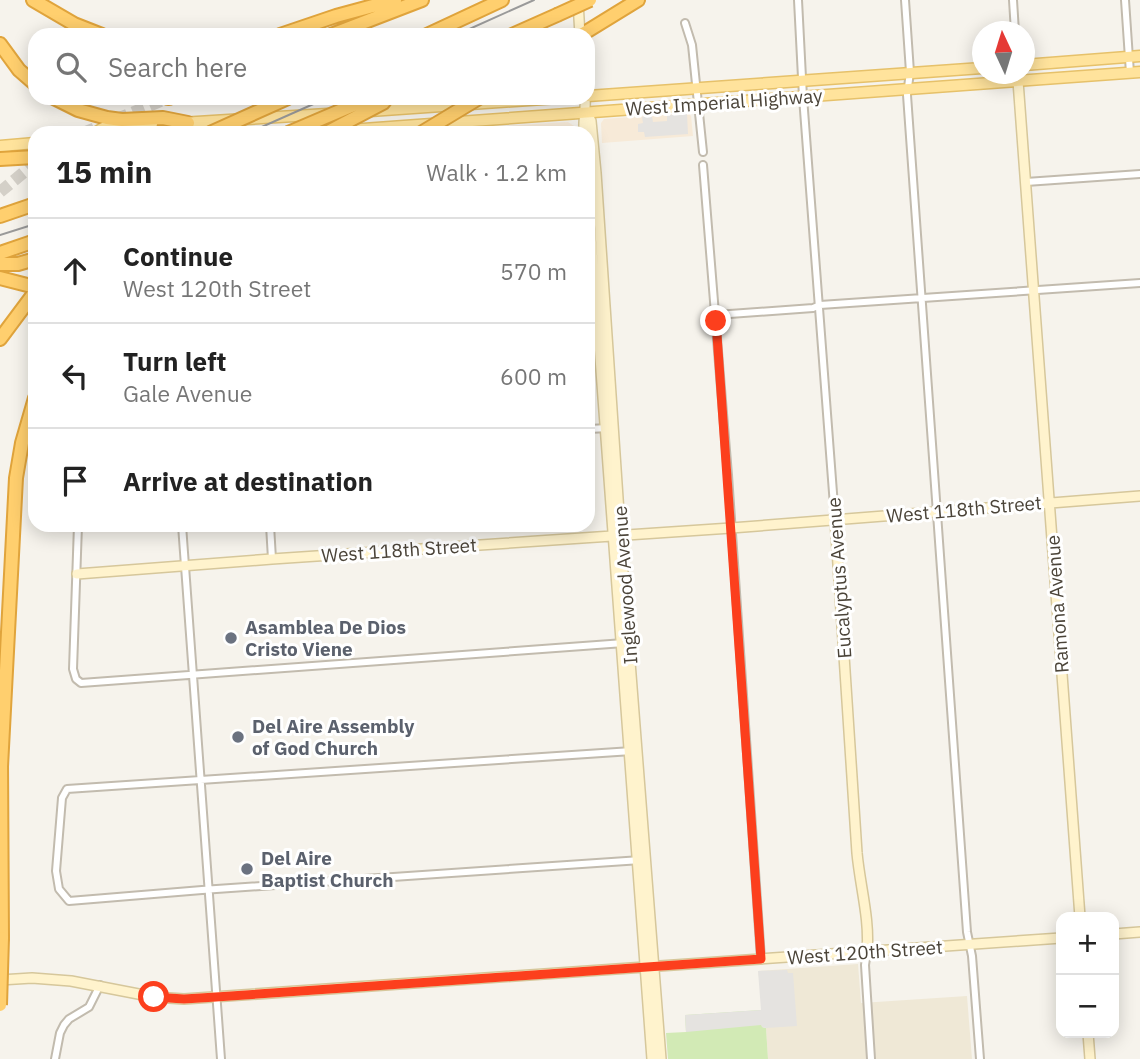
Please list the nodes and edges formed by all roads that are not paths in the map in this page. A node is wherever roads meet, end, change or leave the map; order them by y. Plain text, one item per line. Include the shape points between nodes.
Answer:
1 (33, 0) edge
2 (395, 0) edge
3 (422, 0) edge
4 (502, 0) edge
5 (578, 0) edge
6 (590, 0) edge
7 (638, 0) edge
8 (798, 0) edge
9 (905, 0) edge
10 (1013, 0) edge
11 (1125, 0) edge
12 (1014, 21) edge
13 (685, 23) dead end
14 (84, 28) edge
15 (301, 28) edge
16 (349, 28) edge
17 (443, 28) edge
18 (528, 28) edge
19 (580, 28) edge
20 (593, 28) edge
21 (0, 44) edge
22 (1135, 56) edge
23 (1035, 64) edge
24 (972, 69) edge
25 (910, 72) junction
26 (1135, 72) edge
27 (1035, 76) edge
28 (28, 78) edge
29 (804, 81) junction
30 (972, 82) edge
31 (1019, 84) edge
32 (696, 88) junction
33 (908, 88) junction
34 (595, 96) edge
35 (803, 97) junction
36 (699, 103) junction
37 (68, 105) edge
38 (272, 105) edge
39 (354, 105) edge
40 (379, 105) edge
41 (461, 105) edge
42 (467, 105) edge
43 (586, 105) edge
44 (586, 111) junction
45 (239, 121) junction
46 (188, 123) junction
47 (137, 126) edge
48 (226, 126) edge
49 (239, 126) edge
50 (304, 126) edge
51 (339, 126) edge
52 (396, 126) edge
53 (433, 126) edge
54 (583, 126) edge
55 (591, 126) edge
56 (28, 144) edge
57 (0, 146) edge
58 (703, 152) dead end
59 (28, 157) edge
60 (0, 159) edge
61 (703, 165) dead end
62 (1140, 174) edge
63 (1026, 181) junction
64 (28, 206) edge
65 (0, 216) edge
66 (28, 243) edge
67 (0, 253) edge
68 (28, 261) edge
69 (0, 264) edge
70 (595, 277) edge
71 (0, 278) edge
72 (1140, 282) edge
73 (28, 287) edge
74 (1034, 290) junction
75 (922, 297) junction
76 (28, 299) edge
77 (820, 305) junction
78 (716, 315) junction
79 (597, 320) edge
80 (0, 339) edge
81 (28, 425) edge
82 (610, 428) junction
83 (595, 429) edge
84 (1140, 496) edge
85 (1050, 502) junction
86 (937, 511) junction
87 (835, 519) junction
88 (731, 527) junction
89 (78, 532) edge
90 (183, 532) edge
91 (270, 532) edge
92 (617, 536) junction
93 (272, 559) junction
94 (185, 566) junction
95 (77, 574) junction
96 (625, 643) junction
97 (193, 674) junction
98 (0, 706) edge
99 (633, 751) junction
100 (1, 766) edge
101 (201, 782) junction
102 (640, 860) junction
103 (208, 889) junction
104 (1080, 912) edge
105 (1140, 932) edge
106 (1119, 934) edge
107 (1056, 938) edge
108 (970, 945) junction
109 (867, 952) junction
110 (761, 959) junction
111 (649, 966) junction
112 (0, 980) edge
113 (100, 985) junction
114 (216, 997) junction
115 (0, 1005) edge
116 (1088, 1038) edge
117 (55, 1059) edge
118 (220, 1059) edge
119 (652, 1059) edge
120 (661, 1059) edge
121 (871, 1059) edge
122 (979, 1059) edge
123 (1090, 1059) edge

1 - 14 highway
2 - 15 highway
3 - 16 highway
4 - 17 highway
5 - 19 street
6 - 18 highway, bridge
7 - 20 highway
8 - 29 street, Eucalyptus Avenue
9 - 25 street
10 - 12 street
11 - 22 street
13 - 32 street
21 - 28 highway
22 - 23 main road
22 - 26 street
24 - 25 main road, West Imperial Highway
25 - 29 main road, West Imperial Highway
25 - 33 street
26 - 27 main road, West Imperial Highway
29 - 32 main road, West Imperial Highway
29 - 35 street, Eucalyptus Avenue
30 - 33 main road, West Imperial Highway
31 - 63 street, Ramona Avenue
32 - 34 main road, West Imperial Highway
32 - 36 street
33 - 35 main road, West Imperial Highway
33 - 75 street
35 - 36 main road, West Imperial Highway
35 - 77 street, Eucalyptus Avenue
36 - 44 main road, West Imperial Highway
36 - 58 street
37 - 46 highway via 107,118
38 - 48 highway, bridge
39 - 50 highway, bridge
40 - 51 highway, bridge
41 - 45 main road
42 - 53 highway, bridge
43 - 44 street, Inglewood Avenue
44 - 52 main road, West Imperial Highway
44 - 54 street, Inglewood Avenue
44 - 55 street, Inglewood Avenue
45 - 46 main road
45 - 49 street
46 - 47 main road
56 - 57 main road
59 - 60 highway
61 - 78 street
62 - 63 street
63 - 74 street, Ramona Avenue
64 - 65 highway
66 - 67 highway
68 - 69 highway
70 - 79 street, Inglewood Avenue
71 - 73 highway
72 - 74 street
74 - 75 street
74 - 85 street, Ramona Avenue
75 - 77 street
75 - 86 street
76 - 80 highway
77 - 78 street
77 - 87 street, Eucalyptus Avenue
78 - 88 street
79 - 82 street, Inglewood Avenue
81 - 100 highway via 16,478
82 - 83 street
82 - 92 street, Inglewood Avenue
84 - 85 street, West 118th Street
85 - 86 street, West 118th Street
85 - 104 street, Ramona Avenue
86 - 87 street, West 118th Street
86 - 108 street
87 - 88 street, West 118th Street
87 - 109 street, Eucalyptus Avenue
88 - 92 street, West 118th Street
88 - 110 street
89 - 95 street
90 - 94 street
91 - 93 street
92 - 93 street, West 118th Street
92 - 96 street, Inglewood Avenue
93 - 94 street, West 118th Street
94 - 95 street, West 118th Street
94 - 97 street
95 - 97 street via 76,679 88,683
96 - 97 street
96 - 99 street, Inglewood Avenue
97 - 101 street
98 - 100 highway
99 - 101 street
99 - 102 street, Inglewood Avenue
100 - 115 highway, bridge
101 - 103 street
101 - 103 street via 67,789 62,798 56,872 58,889 69,901
102 - 103 street
102 - 111 street, Inglewood Avenue
103 - 114 street
105 - 106 street
107 - 108 street, West 120th Street
108 - 109 street, West 120th Street
108 - 122 street
109 - 110 street, West 120th Street
109 - 121 street, Eucalyptus Avenue
110 - 111 street, West 120th Street
111 - 114 street, West 120th Street
111 - 119 street, Inglewood Avenue
111 - 120 street, Inglewood Avenue
112 - 113 street, West 120th Street via 32,978
113 - 114 street, West 120th Street via 154,997
113 - 117 street via 89,1007 64,1025
114 - 118 street
116 - 123 street

